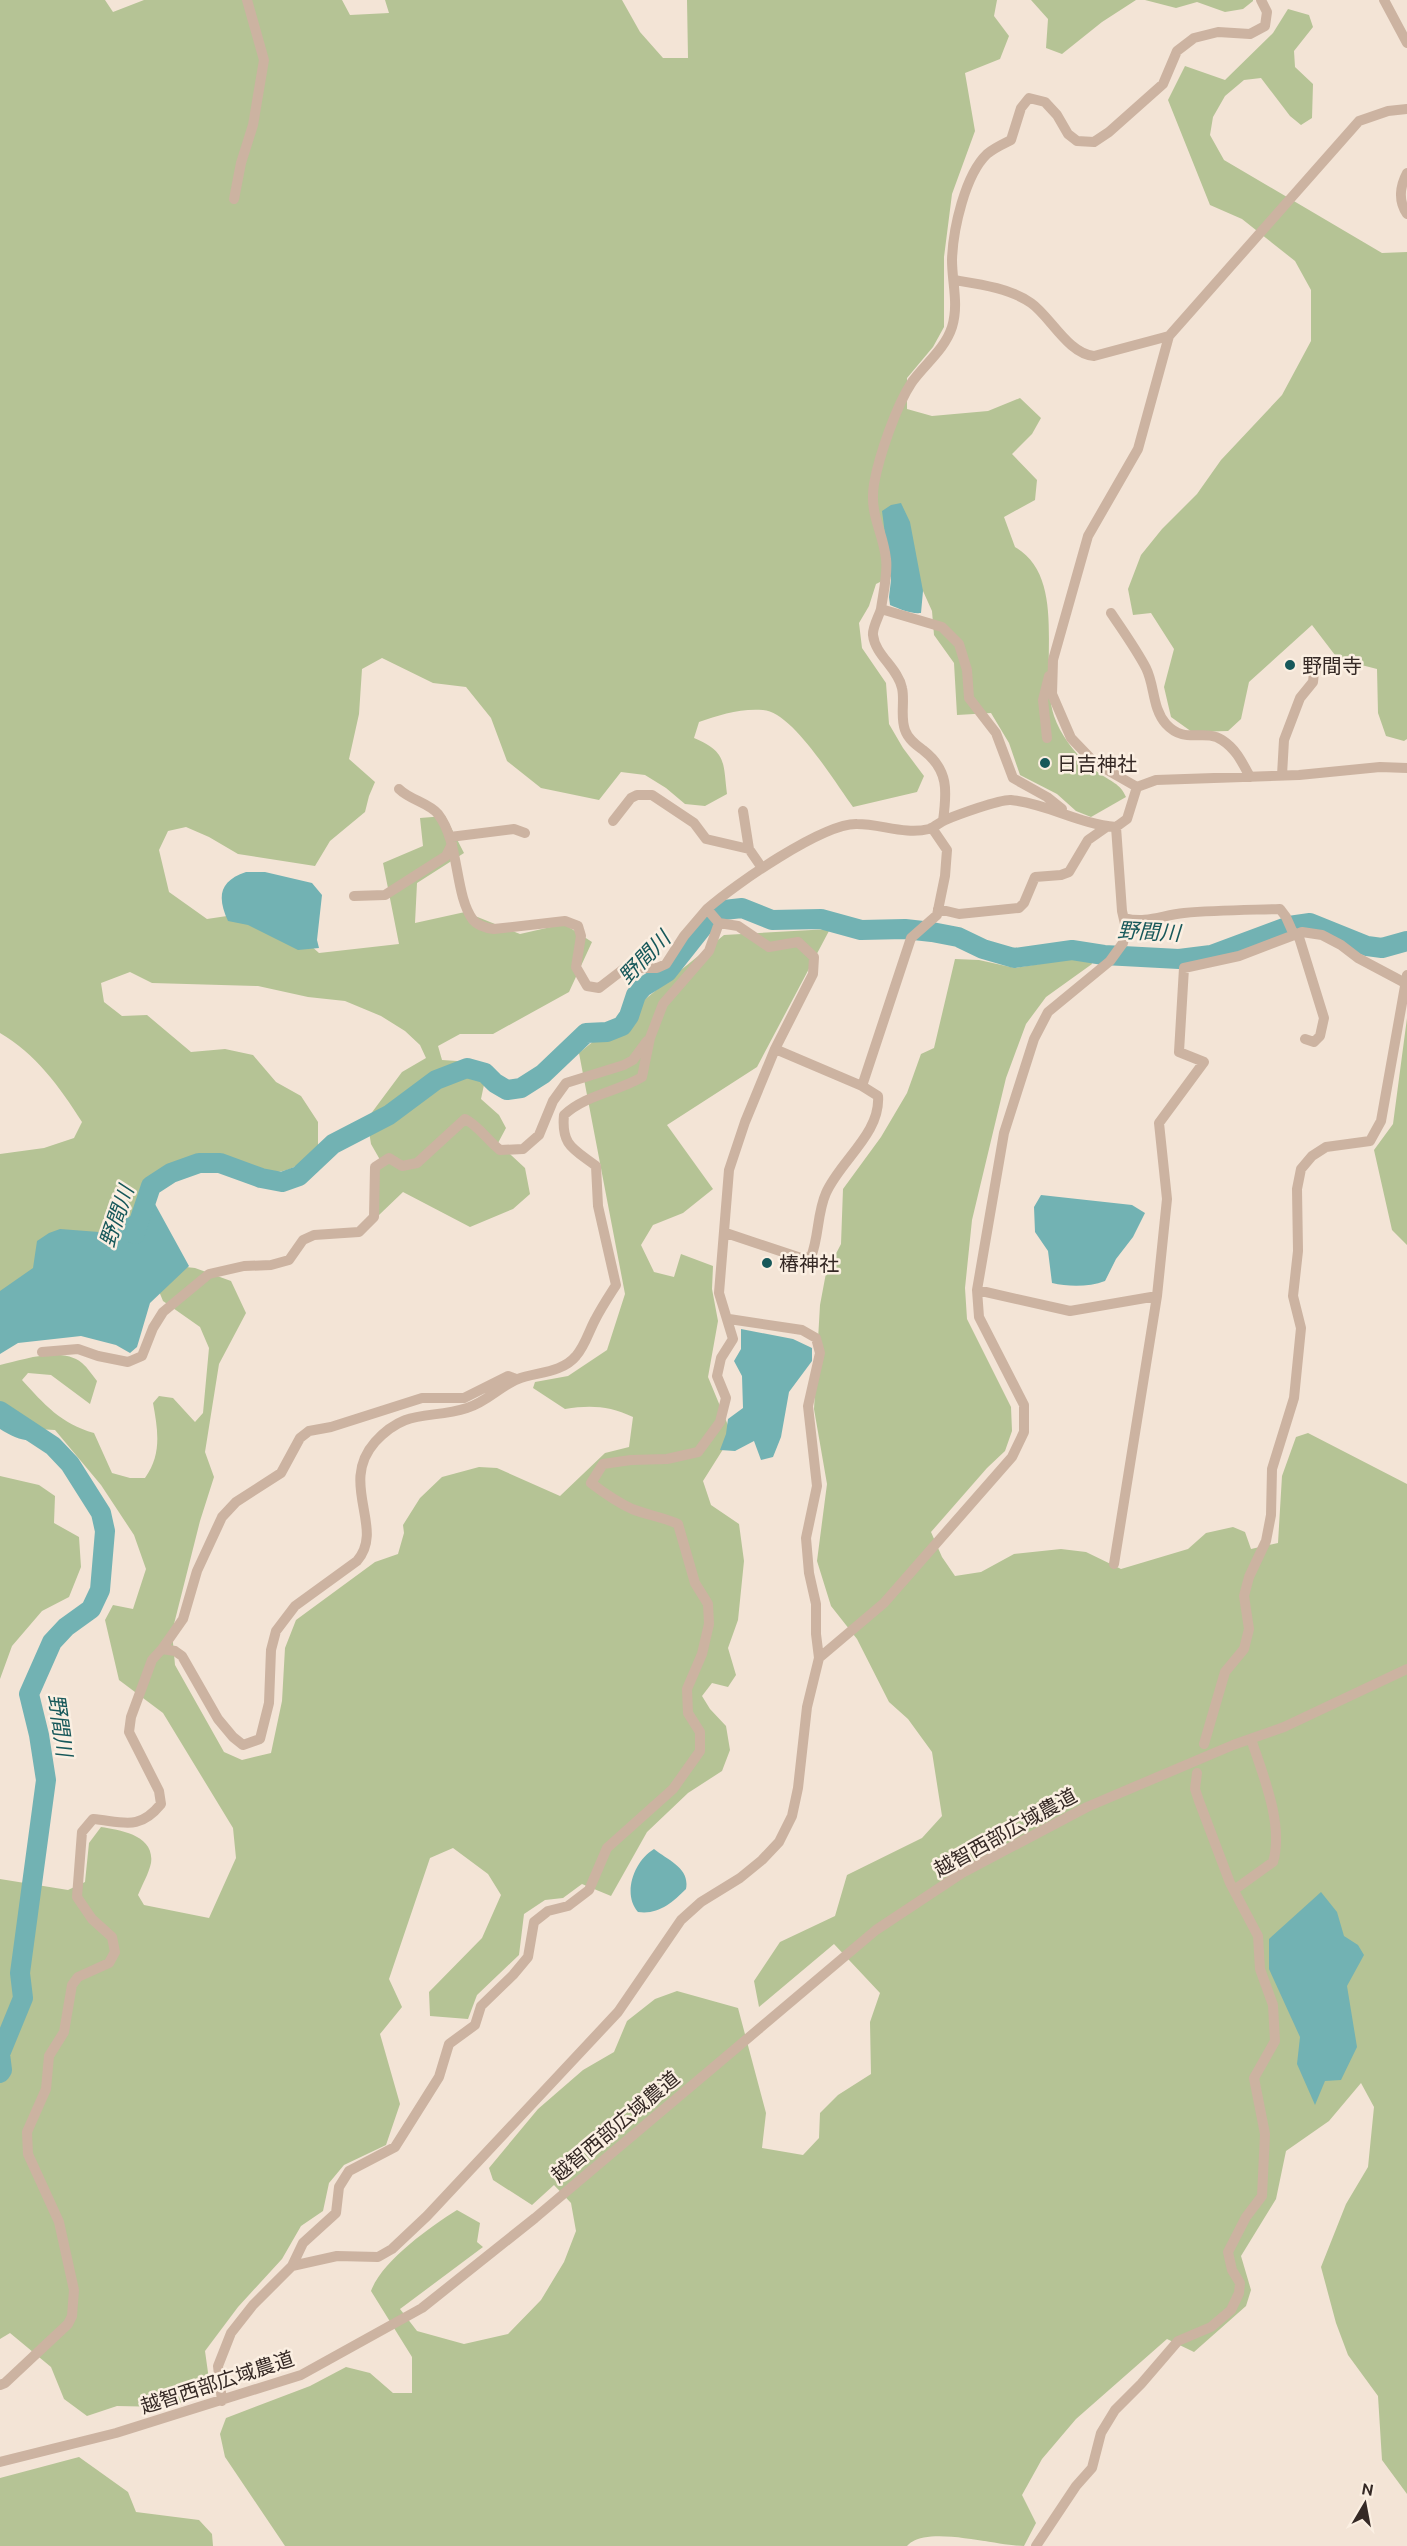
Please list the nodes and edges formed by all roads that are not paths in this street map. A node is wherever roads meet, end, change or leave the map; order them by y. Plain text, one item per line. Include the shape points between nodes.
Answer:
1 (247, 0) edge
2 (1261, 0) edge
3 (1384, 0) edge
4 (1407, 43) edge
5 (1407, 109) edge
6 (1407, 173) edge
7 (234, 199) dead end
8 (1407, 214) edge
9 (954, 280) junction
10 (1169, 336) junction
11 (881, 609) junction
12 (1111, 613) dead end
13 (1315, 663) dead end
14 (1053, 668) junction
15 (1047, 738) dead end
16 (1407, 768) edge
17 (1282, 776) junction
18 (1250, 777) junction
19 (1137, 787) junction
20 (399, 789) dead end
21 (743, 811) dead end
22 (1070, 815) junction
23 (613, 821) dead end
24 (943, 821) junction
25 (1112, 826) junction
26 (932, 828) junction
27 (525, 833) dead end
28 (451, 841) junction
29 (749, 849) junction
30 (762, 868) junction
31 (354, 896) dead end
32 (707, 909) junction
33 (938, 909) junction
34 (1124, 918) junction
35 (719, 923) junction
36 (1296, 935) junction
37 (1406, 981) edge
38 (650, 1038) junction
39 (1305, 1039) dead end
40 (775, 1049) junction
41 (862, 1086) junction
42 (726, 1233) junction
43 (977, 1290) junction
44 (1157, 1296) junction
45 (729, 1319) junction
46 (42, 1352) dead end
47 (516, 1379) junction
48 (1114, 1564) dead end
49 (162, 1649) junction
50 (819, 1658) junction
51 (1407, 1670) edge
52 (1251, 1739) junction
53 (1204, 1744) dead end
54 (1197, 1773) dead end
55 (1234, 1890) junction
56 (292, 2266) junction
57 (0, 2385) edge
58 (222, 2401) junction
59 (0, 2462) edge
60 (1036, 2546) edge

1 - 7 street via 264,60
2 - 9 street via 1267,12 1265,26 1250,34 1218,32 1194,38 1177,51 1163,84 1094,142 1077,141 1045,102 1029,98 1021,108 1011,140 989,152 977,165 967,187 952,259
3 - 4 street
5 - 10 street via 1359,121
6 - 8 street via 1401,201
9 - 10 street via 1021,297 1085,356
9 - 11 street via 952,328 938,352 912,382 895,413 874,483 873,511 887,560
10 - 14 street via 1138,448 1088,536
11 - 22 street via 942,627 959,644 967,669 969,699 996,733 1012,778
11 - 24 street via 873,635 902,687 904,729 932,757 944,776
12 - 18 street via 1148,671 1158,712 1167,725 1185,736 1221,739 1238,754
13 - 17 street via 1313,682 1300,698 1284,740
14 - 15 street via 1043,700
14 - 19 street via 1052,694 1071,738 1095,764
16 - 17 street
17 - 18 street
18 - 19 street via 1156,780
19 - 25 street via 1127,819
20 - 28 street via 437,812
21 - 29 street
22 - 24 street via 1008,800
22 - 25 street via 1092,825
23 - 29 street via 631,798 652,795 694,823 706,839
24 - 26 street
25 - 33 street via 1088,840 1068,872 1035,877 1019,908 959,914
25 - 34 street
26 - 30 street via 907,831 857,824 840,826
26 - 33 street via 946,850
27 - 28 street via 514,829
28 - 31 street via 446,856 385,895
28 - 32 street via 473,920 494,929 565,921 578,926 576,967 587,986 599,988 625,969 666,964
29 - 30 street
30 - 32 street
32 - 35 street
33 - 41 street via 910,938
34 - 36 street via 1140,922 1201,912 1280,909
34 - 43 street via 1123,943 1110,961 1048,1012 1034,1039 1004,1133
35 - 38 street via 709,951 663,1004
35 - 40 street via 738,926 769,947 798,942 814,957 813,974
36 - 37 street via 1322,935
36 - 39 street via 1324,1018 1320,1036 1314,1042
36 - 44 street via 1239,956 1184,968 1179,1052 1204,1062 1158,1124 1167,1199
37 - 53 street via 1381,1120 1370,1141 1326,1148 1301,1169 1293,1296 1301,1328 1294,1398 1272,1468 1266,1541 1244,1596 1249,1629 1244,1649 1226,1672
38 - 46 street via 633,1060 624,1065 566,1083 553,1101 539,1135 523,1149 500,1150 485,1139 476,1124 465,1119 417,1163 402,1166 389,1158 375,1167 374,1218 359,1232 314,1235 303,1240 289,1260 209,1274 163,1312 141,1356 128,1362 78,1349
38 - 47 street via 642,1077 575,1104 564,1115 562,1134 573,1149 596,1166 598,1206 616,1285 576,1357 555,1370
40 - 41 street
40 - 42 street via 729,1170
41 - 42 street via 878,1096 879,1108 826,1193 811,1257 801,1258
42 - 45 street via 719,1293
43 - 44 street via 1070,1311
43 - 50 street via 979,1317 1024,1405 1024,1432 1012,1456 884,1603
44 - 48 street
45 - 50 street via 802,1330 816,1338 820,1353 808,1406 817,1486 807,1538
45 - 56 street via 733,1339 721,1358 717,1376 726,1398 720,1422 698,1452 667,1459 603,1464 591,1483 633,1510 678,1524 695,1583 708,1604 709,1624 702,1654 687,1689 688,1713 700,1732 700,1751 673,1789 607,1848 589,1890 534,1922 528,1957 481,2006 475,2025 449,2044 439,2077 395,2147 349,2170 339,2187 336,2213 303,2243
47 - 49 street via 508,1376 464,1398 422,1398 309,1431 300,1438 281,1473 236,1502 222,1517 197,1571 183,1619
47 - 49 street via 491,1398 466,1409 419,1415 397,1424 375,1443 360,1469 360,1498 369,1538 365,1552 295,1606 276,1631 271,1650 269,1703 260,1739 243,1745 233,1737 182,1656
49 - 57 street via 152,1660 130,1717 129,1732 159,1791 161,1804 138,1823 93,1819 82,1832 77,1897 92,1919 112,1937 115,1952 109,1963 78,1977 72,1985 64,2032 49,2056 46,2089 27,2132 28,2154 59,2223 75,2305 68,2324
50 - 56 street via 807,1707 792,1816 779,1842 762,1860 681,1920 618,2012 392,2249 378,2257 337,2256
51 - 52 street, 越智西部広域農道
52 - 55 street via 1266,1785 1277,1846 1273,1862
52 - 58 street, 越智西部広域農道 via 1087,1807 953,1880 876,1930 535,2218 422,2308 301,2375
54 - 55 street via 1195,1790
55 - 60 street via 1258,1936 1260,1969 1273,2005 1275,2041 1254,2078 1265,2134 1262,2196 1228,2252 1240,2283 1239,2293 1232,2310 1211,2327 1178,2341 1115,2410 1101,2433 1092,2468
56 - 58 street via 231,2333 218,2366
58 - 59 street, 越智西部広域農道

